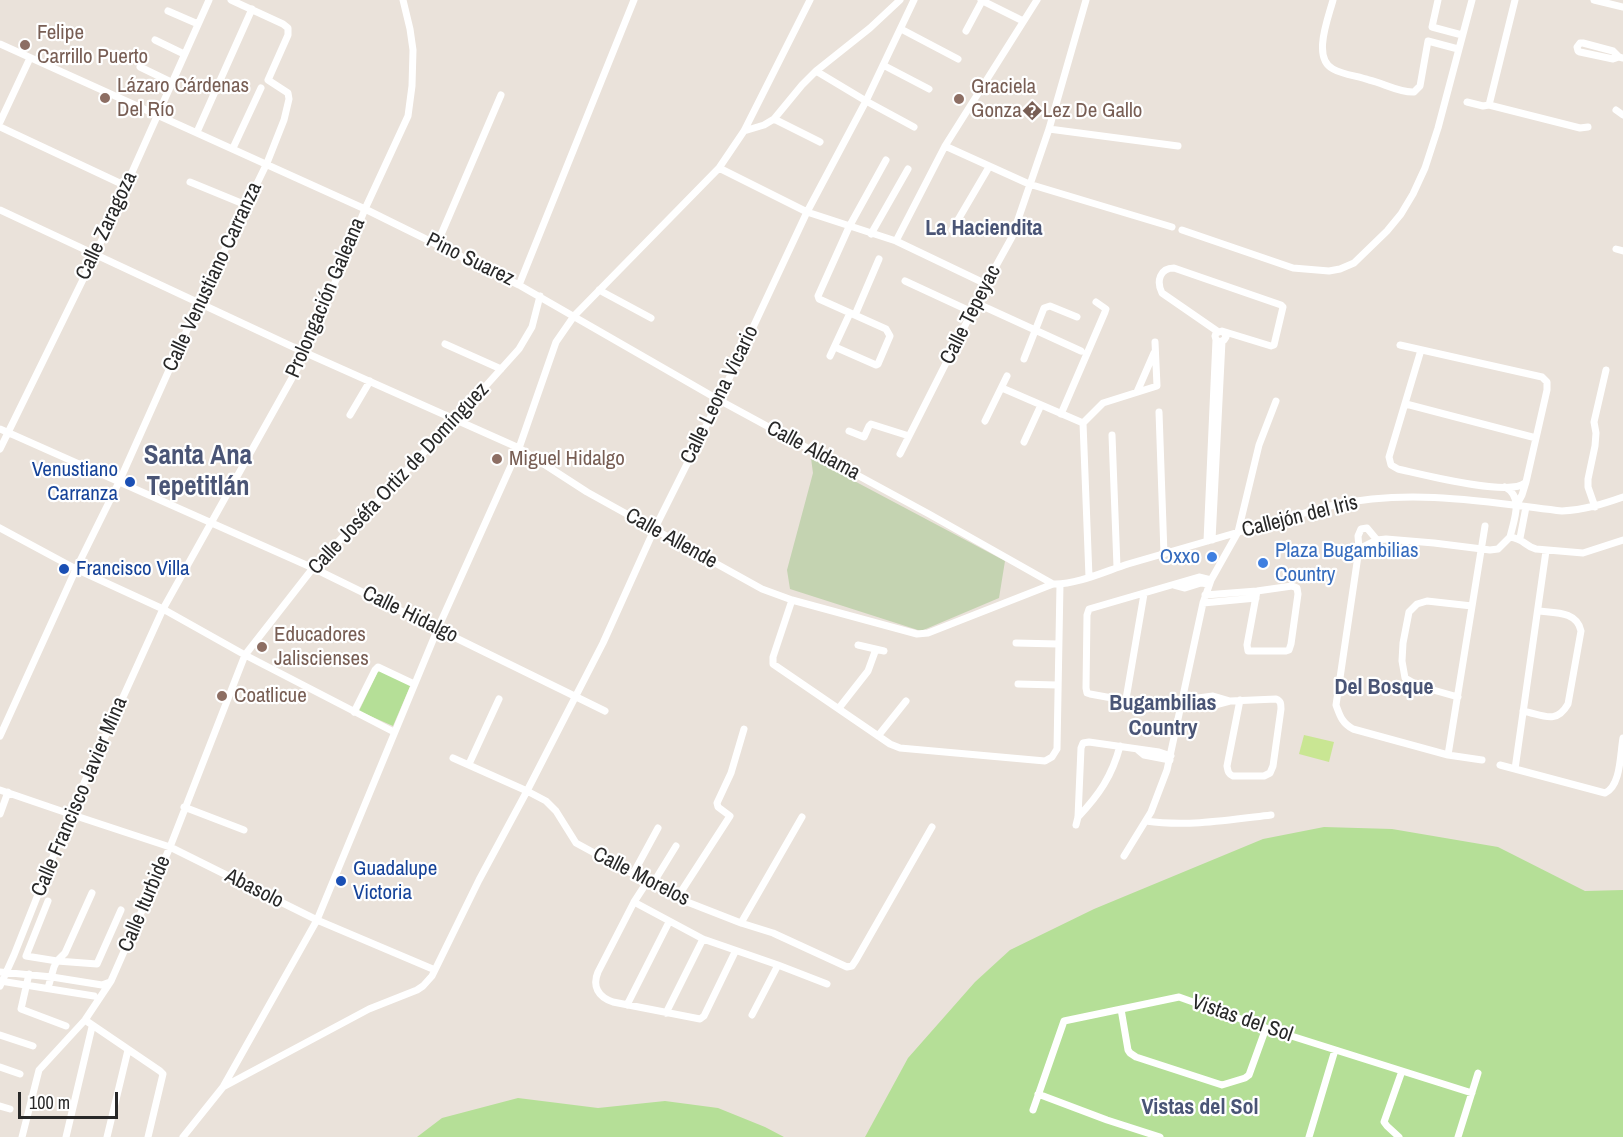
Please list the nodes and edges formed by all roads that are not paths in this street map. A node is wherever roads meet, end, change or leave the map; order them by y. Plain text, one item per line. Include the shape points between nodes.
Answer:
1 (208, 0) edge
2 (231, 0) edge
3 (402, 0) edge
4 (634, 0) edge
5 (810, 0) edge
6 (900, 0) edge
7 (914, 0) edge
8 (981, 0) edge
9 (1036, 0) edge
10 (1086, 0) edge
11 (1333, 0) edge
12 (1438, 0) edge
13 (1472, 0) edge
14 (1515, 0) edge
15 (1594, 0) edge
16 (1623, 7) edge
17 (252, 9) junction
18 (168, 11) dead end
19 (1023, 21) junction
20 (198, 24) junction
21 (901, 29) junction
22 (966, 31) dead end
23 (1462, 35) junction
24 (155, 40) dead end
25 (0, 44) edge
26 (1458, 49) junction
27 (184, 54) junction
28 (1621, 57) edge
29 (30, 58) junction
30 (958, 59) dead end
31 (883, 65) junction
32 (140, 67) dead end
33 (816, 71) junction
34 (171, 82) junction
35 (261, 88) dead end
36 (930, 89) dead end
37 (501, 95) dead end
38 (866, 101) junction
39 (1467, 102) dead end
40 (1490, 105) junction
41 (158, 115) junction
42 (774, 119) junction
43 (0, 122) edge
44 (0, 127) edge
45 (914, 127) dead end
46 (1588, 127) dead end
47 (1049, 129) junction
48 (744, 131) junction
49 (197, 132) junction
50 (819, 142) dead end
51 (945, 146) junction
52 (1178, 147) dead end
53 (233, 148) junction
54 (886, 160) dead end
55 (267, 163) junction
56 (989, 167) junction
57 (719, 168) junction
58 (908, 169) dead end
59 (190, 182) dead end
60 (1029, 184) junction
61 (126, 186) junction
62 (246, 205) junction
63 (365, 209) junction
64 (0, 210) edge
65 (807, 212) junction
66 (849, 227) junction
67 (1172, 227) dead end
68 (952, 230) dead end
69 (1182, 230) dead end
70 (871, 234) junction
71 (896, 241) junction
72 (437, 244) junction
73 (95, 255) junction
74 (879, 259) dead end
75 (906, 280) dead end
76 (986, 284) junction
77 (519, 285) junction
78 (599, 290) junction
79 (540, 296) junction
80 (1096, 302) dead end
81 (200, 303) junction
82 (976, 303) junction
83 (972, 312) junction
84 (853, 314) junction
85 (574, 316) junction
86 (651, 318) dead end
87 (1077, 318) dead end
88 (1035, 331) junction
89 (1220, 332) junction
90 (1155, 342) dead end
91 (445, 345) dead end
92 (1400, 345) dead end
93 (835, 347) junction
94 (1421, 350) junction
95 (1081, 351) dead end
96 (1155, 351) junction
97 (306, 353) junction
98 (830, 357) dead end
99 (1024, 359) dead end
100 (501, 369) junction
101 (1606, 370) dead end
102 (1007, 376) dead end
103 (370, 381) junction
104 (1002, 388) junction
105 (1137, 392) junction
106 (719, 400) junction
107 (1276, 401) dead end
108 (1406, 404) junction
109 (1041, 405) junction
110 (1159, 411) dead end
111 (1061, 414) junction
112 (350, 415) dead end
113 (456, 419) junction
114 (985, 421) dead end
115 (1083, 423) junction
116 (0, 429) edge
117 (849, 431) dead end
118 (8, 432) junction
119 (1112, 435) dead end
120 (909, 436) junction
121 (1536, 438) junction
122 (1024, 441) dead end
123 (519, 448) junction
124 (0, 449) edge
125 (900, 454) dead end
126 (119, 482) junction
127 (1526, 482) junction
128 (1506, 487) junction
129 (1623, 497) edge
130 (1516, 506) junction
131 (1526, 507) junction
132 (1595, 507) junction
133 (212, 523) junction
134 (1485, 526) dead end
135 (0, 528) edge
136 (654, 530) junction
137 (1238, 532) junction
138 (1510, 537) junction
139 (1520, 538) junction
140 (1377, 540) junction
141 (1623, 540) edge
142 (1210, 541) junction
143 (1359, 549) junction
144 (1482, 549) junction
145 (1546, 551) junction
146 (1164, 554) junction
147 (1118, 567) junction
148 (76, 568) junction
149 (313, 568) junction
150 (1089, 577) junction
151 (1210, 582) junction
152 (1057, 584) junction
153 (1144, 594) junction
154 (1257, 594) junction
155 (1204, 599) junction
156 (792, 600) junction
157 (1472, 606) junction
158 (163, 609) junction
159 (1538, 610) junction
160 (438, 628) junction
161 (1016, 643) dead end
162 (1058, 644) junction
163 (858, 645) dead end
164 (245, 655) junction
165 (414, 684) junction
166 (1018, 684) dead end
167 (1057, 685) junction
168 (575, 697) junction
169 (1458, 697) junction
170 (499, 699) dead end
171 (1240, 700) junction
172 (906, 701) dead end
173 (1182, 703) junction
174 (838, 708) junction
175 (605, 711) dead end
176 (1523, 711) junction
177 (354, 712) junction
178 (744, 729) dead end
179 (394, 732) junction
180 (0, 736) edge
181 (878, 736) junction
182 (1623, 738) edge
183 (1120, 746) junction
184 (1448, 754) junction
185 (453, 758) dead end
186 (1171, 758) junction
187 (1482, 760) dead end
188 (469, 764) junction
189 (1500, 765) dead end
190 (1515, 769) junction
191 (0, 789) edge
192 (527, 791) junction
193 (8, 792) junction
194 (184, 807) junction
195 (0, 814) edge
196 (70, 814) junction
197 (1271, 815) dead end
198 (802, 817) dead end
199 (1146, 821) junction
200 (933, 827) dead end
201 (658, 828) dead end
202 (244, 830) dead end
203 (676, 846) dead end
204 (170, 847) junction
205 (1124, 856) dead end
206 (633, 874) junction
207 (649, 883) junction
208 (92, 893) dead end
209 (677, 898) junction
210 (48, 901) dead end
211 (634, 902) junction
212 (121, 910) dead end
213 (317, 920) junction
214 (669, 922) junction
215 (741, 923) junction
216 (703, 939) junction
217 (735, 952) junction
218 (57, 962) junction
219 (777, 965) junction
220 (435, 970) junction
221 (4, 972) edge
222 (30, 974) junction
223 (51, 977) junction
224 (111, 981) junction
225 (1, 983) edge
226 (827, 984) dead end
227 (27, 985) junction
228 (48, 988) junction
229 (94, 996) dead end
230 (627, 1005) junction
231 (1121, 1009) junction
232 (666, 1013) junction
233 (752, 1015) dead end
234 (85, 1020) junction
235 (66, 1026) dead end
236 (92, 1027) junction
237 (1266, 1028) junction
238 (0, 1035) edge
239 (33, 1046) dead end
240 (128, 1050) junction
241 (1335, 1050) junction
242 (0, 1067) edge
243 (1402, 1071) junction
244 (1478, 1073) dead end
245 (20, 1074) dead end
246 (223, 1087) junction
247 (1472, 1093) junction
248 (1038, 1094) junction
249 (0, 1106) edge
250 (10, 1109) dead end
251 (1033, 1110) dead end
252 (23, 1137) edge
253 (66, 1137) edge
254 (107, 1137) edge
255 (148, 1137) edge
256 (183, 1137) edge
257 (1160, 1137) edge
258 (1309, 1137) edge
259 (1399, 1137) edge
260 (1458, 1137) edge

1 - 20 street, Calle Zaragoza
2 - 17 street
3 - 63 street, Prolongación Galeana via 413,50 408,116
4 - 77 street
5 - 48 street
6 - 33 street
7 - 21 street, Calle Leona Vicario
8 - 19 street
8 - 22 street
9 - 19 street
10 - 47 street, Calle Tepeyac
11 - 26 street via 1322,48 1325,62 1336,70 1414,92 1419,86 1428,42
12 - 23 street via 1432,27
13 - 23 street
14 - 40 street
15 - 16 street
17 - 49 street
17 - 55 street, Calle Venustiano Carranza via 288,28 268,80 289,95
18 - 20 street
19 - 51 street
20 - 27 street, Calle Zaragoza
21 - 30 street
21 - 31 street, Calle Leona Vicario
23 - 26 street
24 - 27 street
25 - 29 street, Pino Suarez
26 - 69 street via 1438,128 1413,194 1387,231 1354,263 1329,271 1293,268
27 - 34 street, Calle Zaragoza
28 - 28 street via 1613,51 1581,43 1578,47 1580,52
29 - 41 street, Pino Suarez
29 - 43 street
31 - 36 street
31 - 38 street, Calle Leona Vicario
32 - 34 street
33 - 38 street
33 - 42 street
34 - 41 street, Calle Zaragoza
35 - 53 street
37 - 72 street
38 - 45 street
38 - 65 street, Calle Leona Vicario
39 - 40 street
40 - 46 street
41 - 49 street, Pino Suarez
41 - 61 street, Calle Zaragoza
42 - 48 street
42 - 50 street
44 - 61 street
47 - 52 street
47 - 60 street, Calle Tepeyac
48 - 57 street
49 - 53 street, Pino Suarez
51 - 56 street
51 - 71 street
53 - 55 street, Pino Suarez
54 - 66 street
55 - 62 street, Calle Venustiano Carranza
55 - 63 street, Pino Suarez
56 - 60 street
56 - 68 street
57 - 65 street
57 - 78 street
58 - 70 street
59 - 62 street
60 - 67 street
60 - 76 street, Calle Tepeyac via 1012,237
61 - 73 street, Calle Zaragoza
62 - 81 street, Calle Venustiano Carranza
63 - 72 street, Pino Suarez
63 - 97 street, Prolongación Galeana
64 - 73 street, Calle Allende
65 - 66 street
65 - 106 street, Calle Leona Vicario
66 - 70 street
66 - 84 street via 818,298
70 - 71 street
71 - 76 street
72 - 77 street, Pino Suarez
73 - 81 street, Calle Allende
73 - 118 street, Calle Zaragoza
74 - 84 street
75 - 83 street
76 - 82 street, Calle Tepeyac
77 - 79 street, Pino Suarez
78 - 85 street
78 - 86 street
79 - 85 street, Pino Suarez
79 - 100 street, Calle Joséfa Ortiz de Domínguez via 532,327
80 - 111 street via 1106,309
81 - 97 street, Calle Allende
81 - 126 street, Calle Venustiano Carranza
82 - 83 street, Calle Tepeyac
82 - 88 street
83 - 120 street, Calle Tepeyac
84 - 93 street
84 - 93 street via 890,333 878,364
85 - 106 street, Calle Aldama
85 - 123 street via 556,342
87 - 88 street via 1045,307
88 - 95 street
88 - 99 street
89 - 89 street via 1274,345 1283,307 1174,268 1163,271 1159,280 1162,293
89 - 142 street via 1226,337 1219,341
90 - 96 street
91 - 100 street
92 - 94 street
93 - 98 street
94 - 108 street
94 - 121 street via 1545,379 1547,390
96 - 105 street
96 - 105 street via 1157,386
97 - 103 street, Calle Allende
97 - 133 street, Prolongación Galeana
100 - 113 street, Calle Joséfa Ortiz de Domínguez
101 - 132 street via 1594,422 1595,446 1588,479
102 - 104 street
103 - 112 street
103 - 113 street, Calle Allende
104 - 109 street
104 - 114 street
105 - 115 street via 1104,403
106 - 136 street, Calle Leona Vicario
106 - 152 street, Calle Aldama
107 - 137 street via 1258,445
108 - 121 street
108 - 128 street via 1389,457 1391,465 1473,486
109 - 111 street
109 - 122 street
110 - 146 street
111 - 115 street
113 - 123 street, Calle Allende
113 - 149 street, Calle Joséfa Ortiz de Domínguez
115 - 150 street
116 - 118 street, Calle Hidalgo
117 - 120 street via 864,437 871,424
118 - 124 street, Calle Zaragoza
118 - 126 street, Calle Hidalgo
119 - 147 street
120 - 125 street, Calle Tepeyac
121 - 127 street
123 - 136 street, Calle Allende
123 - 160 street
126 - 133 street, Calle Hidalgo
126 - 148 street, Calle Venustiano Carranza
127 - 128 street via 1519,487
127 - 130 street
128 - 130 street via 1515,495
129 - 132 street, Callejón del Iris
130 - 131 street, Callejón del Iris
130 - 137 street, Callejón del Iris via 1455,498 1372,499 1335,505
130 - 138 street
131 - 132 street, Callejón del Iris via 1562,511
131 - 139 street
133 - 149 street, Calle Hidalgo
133 - 158 street, Prolongación Galeana
134 - 144 street
135 - 148 street
136 - 156 street, Calle Allende via 762,589
136 - 168 street, Calle Leona Vicario
137 - 142 street, Callejón del Iris
137 - 151 street
138 - 139 street
138 - 144 street via 1498,549
139 - 145 street via 1530,548
140 - 143 street
140 - 143 street via 1367,528 1361,529
140 - 144 street
141 - 145 street via 1583,553
142 - 146 street, Callejón del Iris
143 - 184 street via 1336,705 1340,718 1353,729
144 - 157 street
145 - 159 street
146 - 147 street, Callejón del Iris
147 - 150 street, Callejón del Iris
148 - 158 street
148 - 180 street, Calle Venustiano Carranza
149 - 160 street, Calle Hidalgo
149 - 164 street, Calle Joséfa Ortiz de Domínguez
150 - 152 street, Callejón del Iris
151 - 153 street via 1185,588 1174,585
151 - 155 street
152 - 156 street, Calle Allende via 922,634
152 - 162 street
153 - 153 street via 1088,611 1087,693 1126,699
154 - 154 street via 1297,588 1289,650 1248,651
154 - 155 street
155 - 173 street
156 - 174 street via 773,663
157 - 169 street
157 - 169 street via 1426,601 1417,604 1409,612 1403,643 1405,678
158 - 164 street
158 - 196 street, Calle Francisco Javier Mina
159 - 176 street
159 - 176 street via 1572,616 1581,631 1566,708 1553,718
160 - 165 street
160 - 168 street, Calle Hidalgo
161 - 162 street
162 - 167 street
163 - 174 street via 880,650
164 - 177 street
164 - 194 street, Calle Iturbide
165 - 177 street via 378,667
165 - 179 street
166 - 167 street
167 - 181 street via 1057,749 1046,761 900,748
168 - 175 street, Calle Hidalgo
168 - 192 street, Calle Leona Vicario
169 - 184 street
170 - 188 street
171 - 171 street via 1228,770 1233,776 1264,776 1273,766 1281,702
171 - 173 street via 1215,705
172 - 181 street
173 - 186 street
174 - 181 street
176 - 190 street
177 - 179 street
178 - 209 street via 717,803 729,816
179 - 213 street
182 - 190 street via 1617,780 1605,793
183 - 183 street via 1082,744 1077,821 1106,783
183 - 186 street via 1159,752
184 - 187 street
185 - 188 street, Calle Morelos
186 - 199 street
188 - 192 street, Calle Morelos
189 - 190 street
191 - 193 street, Abasolo
192 - 206 street, Calle Morelos via 554,808 576,843
192 - 220 street, Calle Leona Vicario
193 - 195 street
193 - 196 street, Abasolo
194 - 202 street
194 - 204 street, Calle Iturbide
196 - 204 street, Abasolo
196 - 221 street, Calle Francisco Javier Mina
197 - 199 street via 1187,824
198 - 215 street
199 - 205 street
200 - 215 street, Calle Morelos via 850,967
201 - 206 street
203 - 207 street
204 - 213 street, Abasolo
204 - 224 street, Calle Iturbide
206 - 207 street, Calle Morelos
207 - 209 street, Calle Morelos
207 - 211 street
208 - 218 street
209 - 215 street, Calle Morelos
210 - 218 street via 26,956
211 - 214 street
211 - 230 street via 595,979 602,997
212 - 218 street via 97,964
213 - 220 street, Abasolo
213 - 246 street
214 - 216 street
214 - 230 street
216 - 217 street
216 - 232 street
217 - 219 street
217 - 232 street via 702,1018
218 - 223 street
219 - 226 street
219 - 233 street
220 - 246 street, Calle Leona Vicario via 417,990 369,1009
221 - 222 street
221 - 225 street, Calle Francisco Javier Mina
222 - 223 street
222 - 227 street
223 - 224 street via 102,985
223 - 228 street
224 - 234 street, Calle Iturbide
225 - 227 street
227 - 228 street
227 - 235 street via 21,1009
228 - 229 street
230 - 232 street
231 - 237 street, Vistas del Sol via 1179,997
231 - 237 street via 1130,1053 1224,1085 1249,1075
231 - 248 street, Vistas del Sol via 1064,1021
234 - 236 street
234 - 252 street, Calle Iturbide via 39,1071
236 - 240 street
236 - 253 street
237 - 241 street, Vistas del Sol
238 - 239 street
240 - 254 street
240 - 255 street via 163,1074
241 - 243 street, Vistas del Sol
241 - 258 street
242 - 245 street
243 - 247 street, Vistas del Sol
243 - 259 street via 1384,1122
244 - 247 street
246 - 256 street
247 - 260 street
248 - 251 street, Vistas del Sol
248 - 257 street
249 - 250 street

